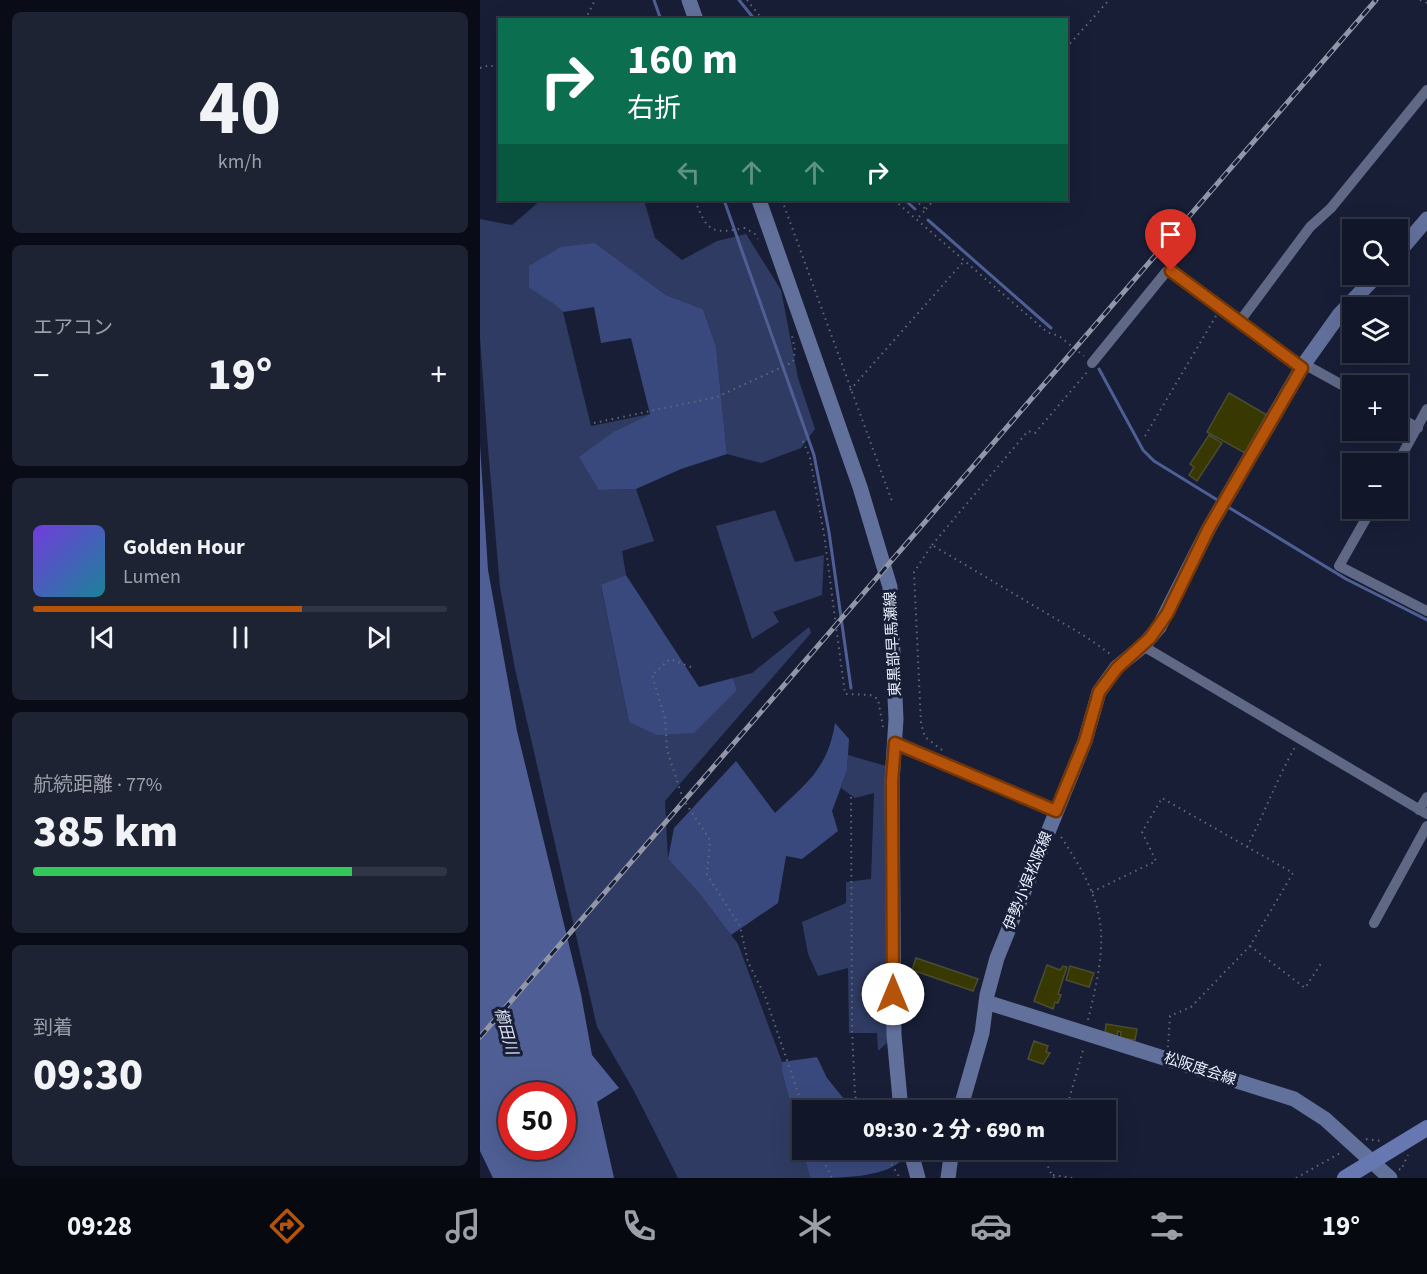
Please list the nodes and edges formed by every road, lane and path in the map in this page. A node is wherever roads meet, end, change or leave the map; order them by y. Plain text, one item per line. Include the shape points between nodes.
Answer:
1 (595, 0) edge
2 (747, 0) edge
3 (1109, 0) edge
4 (1420, 0) edge
5 (690, 1) edge
6 (1427, 3) edge
7 (586, 18) edge
8 (695, 18) edge
9 (761, 18) edge
10 (1068, 46) edge
11 (480, 68) edge
12 (498, 69) edge
13 (1427, 90) edge
14 (695, 201) edge
15 (759, 201) edge
16 (782, 201) edge
17 (895, 201) edge
18 (915, 201) edge
19 (933, 201) edge
20 (925, 210) junction
21 (918, 218) junction
22 (1427, 219) edge
23 (742, 228) dead end
24 (1408, 241) edge
25 (964, 260) junction
26 (1368, 285) edge
27 (1221, 309) junction
28 (1240, 321) junction
29 (790, 363) dead end
30 (1092, 363) junction
31 (1303, 366) junction
32 (1342, 386) edge
33 (850, 390) junction
34 (1427, 410) edge
35 (1408, 422) edge
36 (594, 423) dead end
37 (1418, 428) junction
38 (1145, 436) dead end
39 (803, 441) dead end
40 (1403, 453) edge
41 (893, 504) dead end
42 (1366, 519) edge
43 (932, 545) junction
44 (1427, 611) edge
45 (1143, 645) junction
46 (1122, 663) junction
47 (691, 667) dead end
48 (1299, 739) junction
49 (895, 743) junction
50 (946, 754) dead end
51 (851, 797) dead end
52 (1427, 797) edge
53 (1056, 811) junction
54 (1423, 812) edge
55 (1427, 826) edge
56 (1050, 827) junction
57 (1247, 847) junction
58 (1092, 892) junction
59 (1374, 923) dead end
60 (1250, 946) junction
61 (1323, 962) dead end
62 (986, 1002) junction
63 (1087, 1034) junction
64 (1168, 1059) junction
65 (801, 1100) edge
66 (856, 1100) edge
67 (900, 1100) edge
68 (963, 1100) edge
69 (1069, 1100) edge
70 (1427, 1128) edge
71 (1382, 1142) dead end
72 (1350, 1143) junction
73 (1410, 1151) dead end
74 (823, 1160) edge
75 (889, 1160) edge
76 (913, 1160) edge
77 (950, 1160) edge
78 (1050, 1160) edge
79 (1371, 1161) junction
80 (1396, 1174) edge
81 (1054, 1176) edge
82 (832, 1178) edge
83 (900, 1178) edge
84 (918, 1178) edge
85 (948, 1178) edge
86 (1073, 1178) edge
87 (1296, 1178) edge
88 (1335, 1178) edge
89 (1345, 1178) edge

1 - 7 path
2 - 9 path
3 - 10 path
4 - 6 path
5 - 8 main road
11 - 12 path via 490,65
13 - 28 street via 1331,208 1310,227
14 - 23 path via 710,228 720,233
15 - 49 main road, 東黒部早馬瀬線 via 886,567
16 - 33 path
17 - 21 path
18 - 20 path
19 - 20 path
20 - 21 path
21 - 25 path
22 - 24 main road
25 - 30 path via 1047,332 1059,336
25 - 33 path
26 - 31 main road, 伊勢小俣松阪線 via 1339,315
27 - 28 street
27 - 30 street via 1176,274 1167,272
27 - 38 path
28 - 31 street
29 - 36 path via 717,397
30 - 43 path via 1035,433 1028,431
31 - 32 street
31 - 45 main road, 伊勢小俣松阪線 via 1209,528 1167,614
33 - 41 path
34 - 37 street
35 - 37 street
37 - 40 street
39 - 49 path via 810,458 824,534 845,694 878,699 881,723
42 - 44 street via 1339,566
43 - 46 path via 1088,638
43 - 50 path via 914,572 921,724 925,737
45 - 46 main road, 伊勢小俣松阪線
45 - 48 street
46 - 53 main road, 伊勢小俣松阪線 via 1095,699 1085,741
47 - 65 path via 670,659 652,675 665,718 667,750 683,799 710,840 707,875 740,926 748,962 765,996
48 - 54 street
48 - 57 path
49 - 53 street
49 - 67 main road, 東黒部早馬瀬線 via 894,1035
51 - 66 path via 852,1028
52 - 54 street
53 - 56 main road, 伊勢小俣松阪線
55 - 59 street
56 - 58 path via 1068,847
56 - 62 main road, 伊勢小俣松阪線 via 1000,949
57 - 58 path via 1162,798 1142,832 1156,861
57 - 60 path via 1293,873
58 - 63 path via 1100,916 1103,952
60 - 61 path via 1305,988
60 - 64 path via 1191,1007 1170,1016
62 - 63 main road, 松阪度会線
62 - 68 main road, 伊勢小俣松阪線 via 982,1033
63 - 64 main road, 松阪度会線
63 - 69 path
64 - 72 main road, 松阪度会線 via 1294,1099
70 - 79 main road
71 - 72 path via 1360,1138
72 - 79 main road, 松阪度会線
72 - 87 path
73 - 80 path
74 - 82 path
75 - 83 path
76 - 84 main road
77 - 85 main road
78 - 81 path via 1048,1168
79 - 80 main road, 松阪度会線
79 - 88 main road
79 - 89 main road
81 - 86 path

